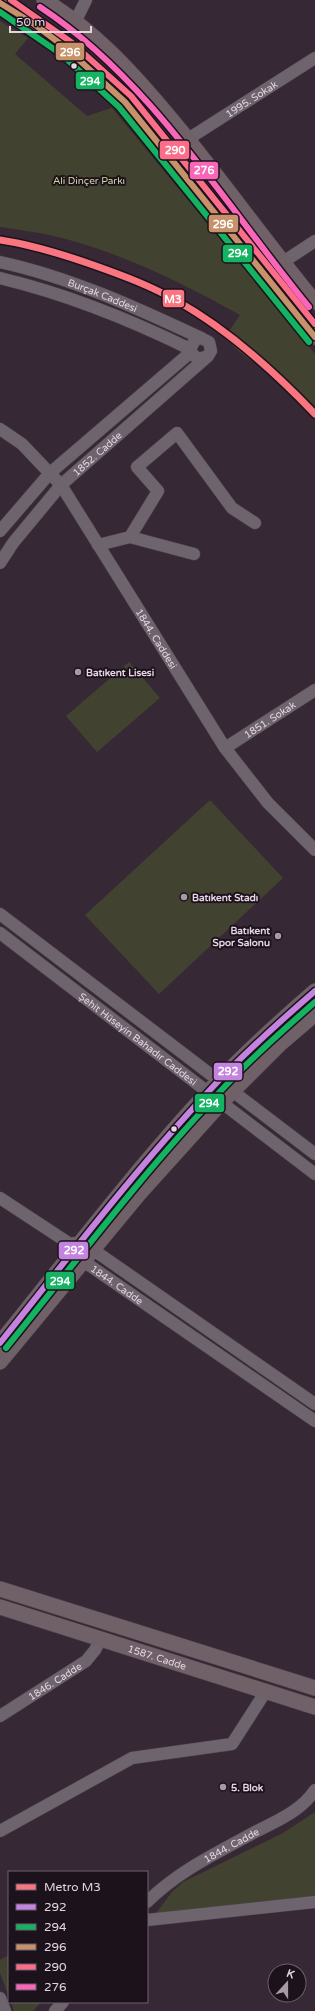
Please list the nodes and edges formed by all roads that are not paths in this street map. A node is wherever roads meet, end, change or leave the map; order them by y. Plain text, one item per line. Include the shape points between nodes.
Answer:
1 (44, 0) edge
2 (86, 0) edge
3 (0, 4) edge
4 (75, 22) junction
5 (315, 58) edge
6 (188, 139) junction
7 (315, 241) edge
8 (0, 262) edge
9 (283, 262) junction
10 (0, 278) edge
11 (315, 302) edge
12 (315, 336) edge
13 (201, 338) junction
14 (191, 350) junction
15 (208, 356) junction
16 (0, 428) edge
17 (50, 473) junction
18 (61, 485) junction
19 (255, 522) dead end
20 (0, 531) edge
21 (130, 537) junction
22 (98, 545) junction
23 (194, 554) dead end
24 (0, 564) edge
25 (315, 690) edge
26 (225, 748) junction
27 (315, 850) edge
28 (0, 914) edge
29 (0, 934) edge
30 (315, 991) edge
31 (315, 1014) edge
32 (218, 1082) junction
33 (232, 1091) junction
34 (208, 1093) junction
35 (221, 1103) junction
36 (315, 1154) edge
37 (315, 1174) edge
38 (1, 1200) edge
39 (80, 1250) junction
40 (0, 1343) edge
41 (0, 1362) edge
42 (315, 1404) edge
43 (315, 1421) edge
44 (0, 1589) edge
45 (0, 1607) edge
46 (106, 1622) junction
47 (101, 1638) junction
48 (315, 1688) edge
49 (266, 1691) junction
50 (315, 1706) edge
51 (0, 1716) edge
52 (315, 1790) edge
53 (0, 1831) edge
54 (148, 1901) edge
55 (315, 1902) edge
56 (148, 1920) edge
57 (0, 1998) edge
58 (62, 2003) edge
59 (5, 2011) edge
60 (55, 2011) edge

1 - 4 main road
2 - 4 street
3 - 12 main road via 56,39 102,78 125,102
4 - 6 main road via 118,58
5 - 6 street, 1995. Sokak
6 - 9 main road
7 - 9 street
8 - 13 street, Burçak Caddesi via 40,272 93,291 143,310
9 - 11 main road
10 - 14 street, Burçak Caddesi via 93,306 135,322
13 - 14 street via 192,342
13 - 15 street via 211,345
14 - 15 street via 199,359
14 - 17 street, 1852. Cadde
15 - 18 street, 1852. Cadde
16 - 17 street, 1844. Caddesi via 22,444
17 - 18 street, 1844. Caddesi
17 - 20 street, 1852. Cadde
18 - 22 street, 1844. Caddesi
18 - 24 street, 1852. Cadde via 13,543
19 - 21 street via 232,508 177,433 137,467 158,491
21 - 22 street
21 - 23 street
22 - 26 street, 1844. Caddesi
25 - 26 street, 1851. Sokak
26 - 27 street, 1844. Caddesi via 273,808
28 - 32 street, Şehit Hüseyin Bahadır Caddesi
29 - 34 street, Şehit Hüseyin Bahadır Caddesi
30 - 32 main road via 266,1034
31 - 33 main road
32 - 33 street, Şehit Hüseyin Bahadır Caddesi
32 - 34 main road
33 - 35 main road
33 - 36 street, Şehit Hüseyin Bahadır Caddesi
34 - 35 street, Şehit Hüseyin Bahadır Caddesi
34 - 39 main road via 145,1164
35 - 37 street, Şehit Hüseyin Bahadır Caddesi
35 - 39 main road via 139,1194
38 - 39 street
39 - 40 main road
39 - 41 main road
39 - 42 street, 1844. Cadde
39 - 43 street, 1844. Cadde
44 - 46 main road, 1587. Cadde
45 - 47 main road, 1587. Cadde
46 - 47 main road
46 - 48 main road, 1587. Cadde
47 - 49 main road, 1587. Cadde
47 - 51 street, 1846. Cadde via 86,1661
49 - 50 main road, 1587. Cadde
49 - 53 street via 232,1744 132,1758
52 - 54 street, 1844. Cadde via 299,1808 192,1866
55 - 56 street
57 - 59 street
58 - 60 street

